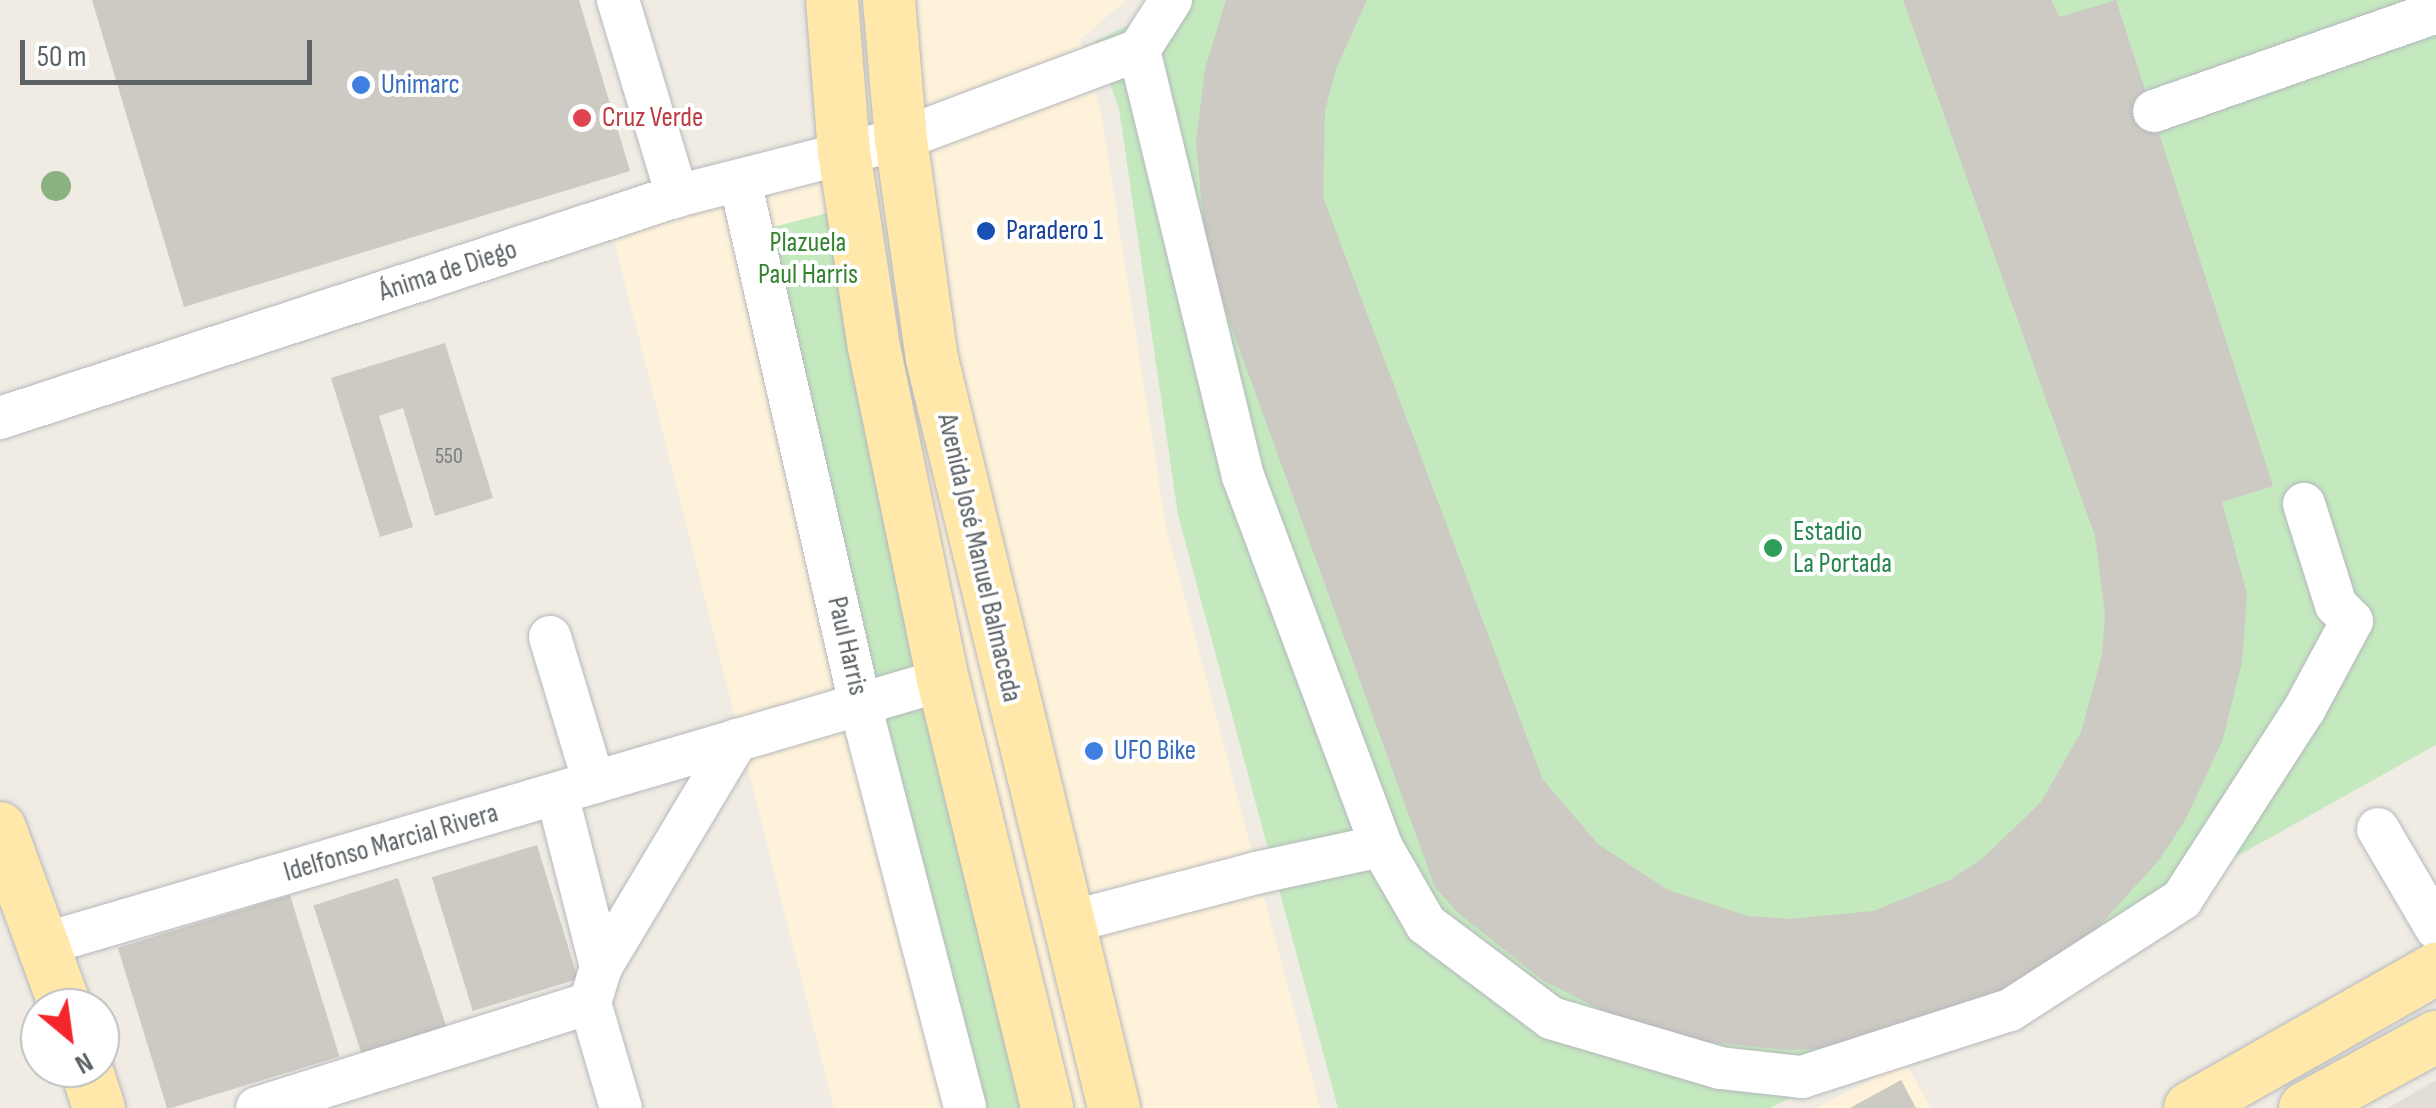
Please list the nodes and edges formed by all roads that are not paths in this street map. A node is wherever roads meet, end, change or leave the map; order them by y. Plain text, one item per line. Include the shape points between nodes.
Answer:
1 (618, 0) edge
2 (832, 0) edge
3 (889, 0) edge
4 (1171, 0) edge
5 (2436, 12) edge
6 (1139, 50) junction
7 (2154, 110) dead end
8 (901, 139) junction
9 (844, 152) junction
10 (740, 181) junction
11 (676, 196) junction
12 (0, 418) edge
13 (2304, 504) dead end
14 (550, 637) dead end
15 (943, 680) junction
16 (860, 704) junction
17 (737, 740) junction
18 (576, 788) junction
19 (0, 828) edge
20 (2378, 829) dead end
21 (1382, 846) junction
22 (1066, 923) junction
23 (2436, 928) edge
24 (44, 944) junction
25 (2436, 969) edge
26 (595, 985) junction
27 (59, 988) edge
28 (2436, 1037) edge
29 (258, 1108) edge
30 (620, 1108) edge
31 (965, 1108) edge
32 (1046, 1108) edge
33 (1114, 1108) edge
34 (2190, 1108) edge
35 (2305, 1108) edge

1 - 11 street
2 - 9 main road, Avenida José Manuel Balmaceda
3 - 8 main road, Avenida José Manuel Balmaceda
4 - 6 street
5 - 7 street
6 - 8 street, Ánima de Diego
6 - 21 street via 1243,476
8 - 9 street, Ánima de Diego
8 - 22 main road, Avenida José Manuel Balmaceda via 932,359
9 - 10 street, Ánima de Diego
9 - 15 main road, Avenida José Manuel Balmaceda via 874,347
10 - 11 street, Ánima de Diego
10 - 16 street, Paul Harris
11 - 12 street, Ánima de Diego
13 - 21 street via 2336,605 2352,621 2304,710 2182,899 2010,1010 1802,1076 1720,1068 1551,1018 1426,924
14 - 18 street
15 - 16 street, Idelfonso Marcial Rivera
15 - 32 main road, Avenida José Manuel Balmaceda
16 - 17 street, Idelfonso Marcial Rivera
16 - 31 street, Paul Harris
17 - 18 street, Idelfonso Marcial Rivera
17 - 26 street
18 - 24 street, Idelfonso Marcial Rivera
18 - 26 street
19 - 24 main road
20 - 23 street
21 - 22 street
22 - 33 main road, Avenida José Manuel Balmaceda
24 - 27 main road
25 - 34 main road
26 - 29 street
26 - 30 street
28 - 35 main road

